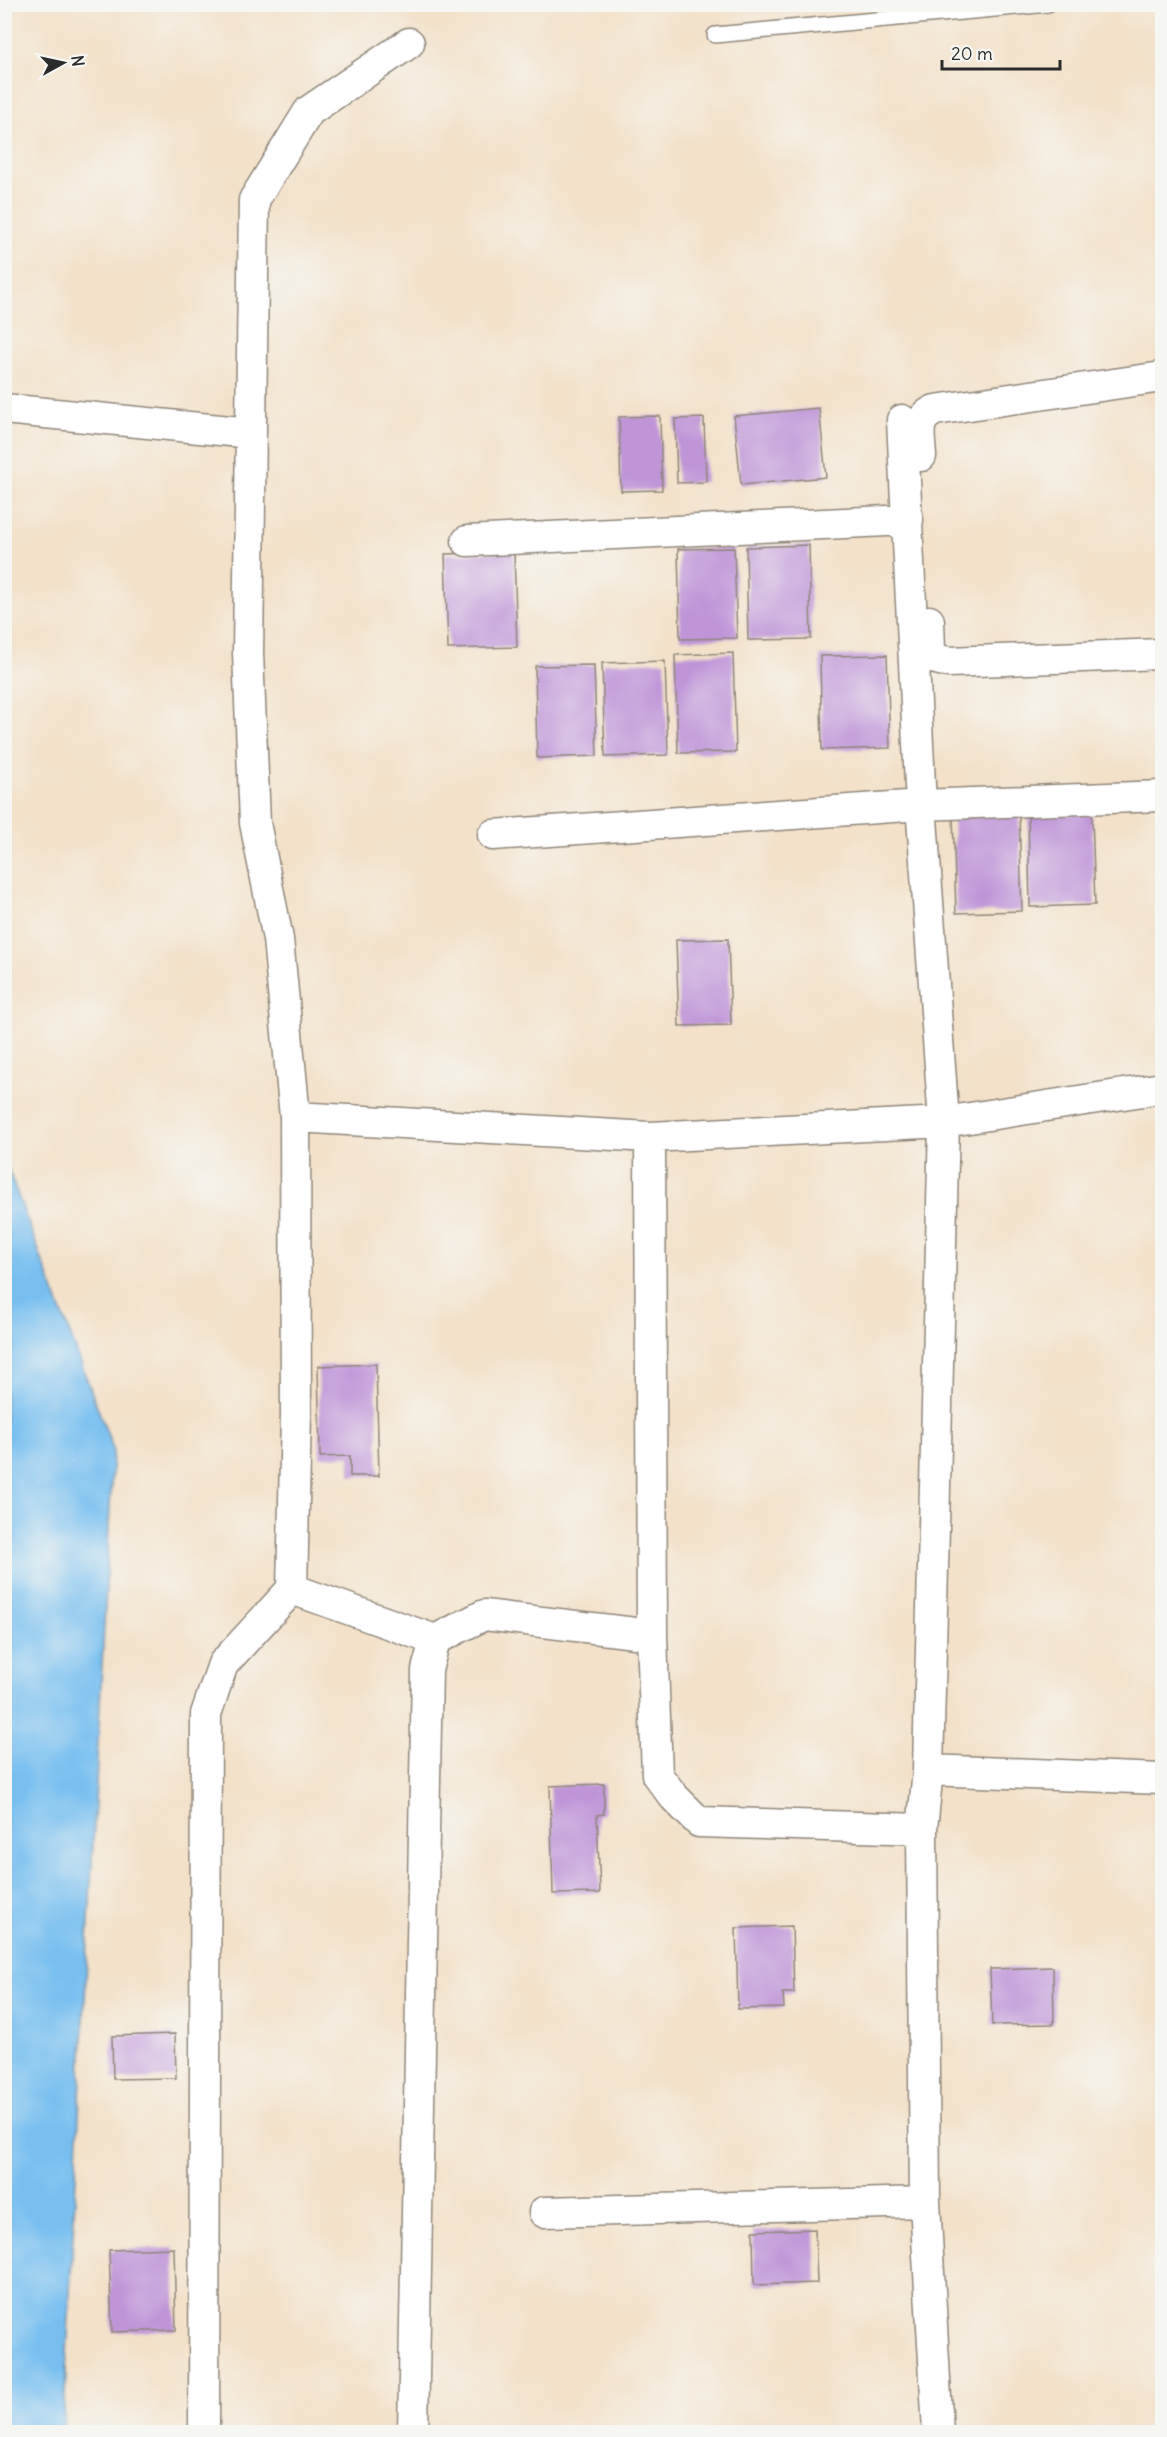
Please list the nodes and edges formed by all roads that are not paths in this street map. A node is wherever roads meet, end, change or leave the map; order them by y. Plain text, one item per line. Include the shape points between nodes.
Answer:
1 (1048, 4) edge
2 (715, 35) dead end
3 (409, 43) dead end
4 (1162, 377) edge
5 (4, 409) edge
6 (903, 420) dead end
7 (251, 433) junction
8 (908, 520) junction
9 (467, 542) dead end
10 (1162, 654) edge
11 (1162, 796) edge
12 (921, 805) junction
13 (493, 835) dead end
14 (1162, 1088) edge
15 (295, 1117) junction
16 (944, 1122) junction
17 (650, 1137) junction
18 (292, 1588) junction
19 (652, 1635) junction
20 (435, 1640) junction
21 (928, 1770) junction
22 (1162, 1779) edge
23 (922, 1829) junction
24 (925, 2202) junction
25 (544, 2212) dead end
26 (204, 2433) edge
27 (413, 2433) edge
28 (938, 2433) edge

1 - 2 lane
3 - 7 street via 309,111 254,200
4 - 10 street via 935,410 926,414 919,425 930,650 936,659 948,662
5 - 7 street
6 - 8 street
7 - 15 street via 248,653 255,823 278,939
8 - 9 street
8 - 12 street
11 - 12 street
12 - 13 street
12 - 16 street
14 - 16 street
15 - 17 street
15 - 18 street
16 - 17 street
16 - 21 street
17 - 19 street
18 - 20 street
18 - 26 street via 223,1664 206,1714
19 - 20 street via 484,1615
19 - 23 street via 657,1775 699,1822
20 - 27 street via 427,1670
21 - 22 street
21 - 23 street
23 - 24 street
24 - 25 street
24 - 28 street

